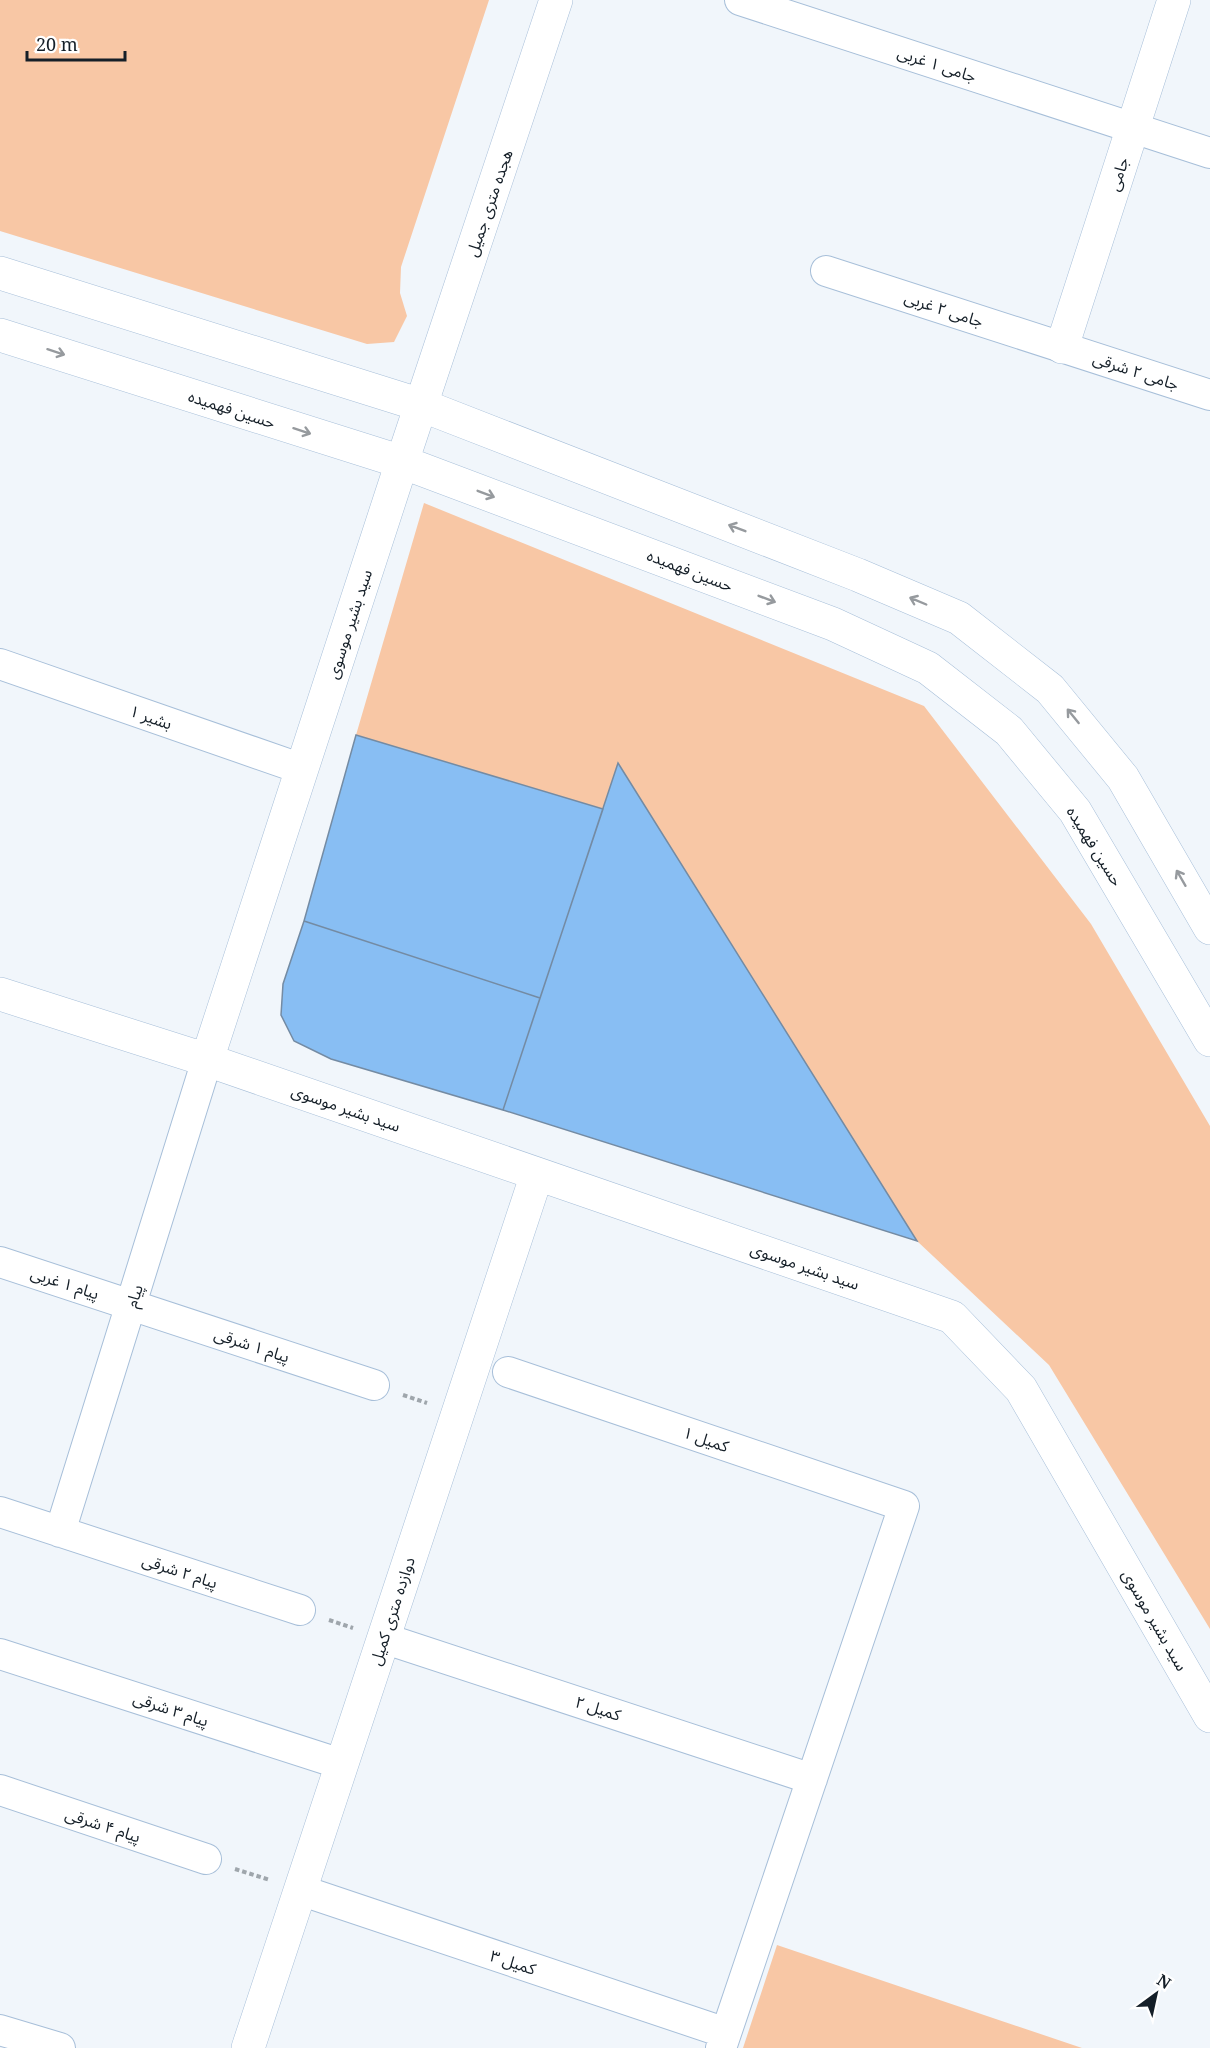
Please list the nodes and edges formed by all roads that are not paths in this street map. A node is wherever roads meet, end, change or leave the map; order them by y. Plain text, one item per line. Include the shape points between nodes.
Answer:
1 (556, 0) edge
2 (740, 0) edge
3 (1174, 0) edge
4 (1133, 128) junction
5 (1210, 153) edge
6 (826, 271) dead end
7 (0, 273) edge
8 (0, 335) edge
9 (1062, 347) junction
10 (1210, 395) edge
11 (421, 405) junction
12 (402, 462) junction
13 (0, 664) edge
14 (302, 769) junction
15 (1210, 928) edge
16 (0, 994) edge
17 (1210, 1040) edge
18 (207, 1060) junction
19 (537, 1174) junction
20 (0, 1262) edge
21 (131, 1305) junction
22 (508, 1372) dead end
23 (374, 1385) road end
24 (0, 1512) edge
25 (60, 1532) junction
26 (300, 1610) road end
27 (383, 1638) junction
28 (0, 1654) edge
29 (1210, 1716) edge
30 (341, 1764) junction
31 (812, 1779) junction
32 (0, 1790) edge
33 (206, 1859) road end
34 (300, 1890) junction
35 (0, 2030) edge
36 (724, 2040) edge
37 (60, 2048) edge
38 (248, 2048) edge

1 - 11 street, هجده متری جمیل
2 - 4 street, جامی ۱ غربی
3 - 4 street, جامی
4 - 5 street, جامی ۱ غربی
4 - 9 street, جامی
6 - 9 street, جامی ۲ غربی
7 - 11 street
8 -> 12 street, حسین فهمیده
9 - 10 street, جامی ۲ شرقی
11 - 12 street, هجده متری جمیل
15 -> 11 street via 1123,778 1050,689 959,618
12 - 14 street, سید بشیر موسوی
12 -> 17 street, حسین فهمیده via 833,624 928,668 1009,731 1075,811
13 - 14 street, بشیر ۱
14 - 18 street, سید بشیر موسوی
16 - 18 street, سید بشیر موسوی
18 - 19 street, سید بشیر موسوی
18 - 21 street, پیام
19 - 27 street, دوازده متری کمیل
19 - 29 street, سید بشیر موسوی via 952,1317 1021,1389
20 - 21 street, پیام ۱ غربی
21 - 23 street, پیام ۱ شرقی
21 - 25 street, پیام
22 - 31 street, کمیل ۱ via 904,1506
24 - 25 street, پیام ۲ شرقی
25 - 26 street, پیام ۲ شرقی
27 - 30 street, دوازده متری کمیل
27 - 31 street, کمیل ۲
28 - 30 street, پیام ۳ شرقی
30 - 34 street, دوازده متری کمیل
31 - 36 street
32 - 33 street, پیام ۴ شرقی
34 - 36 street, کمیل ۳
34 - 38 street, دوازده متری کمیل
35 - 37 street

